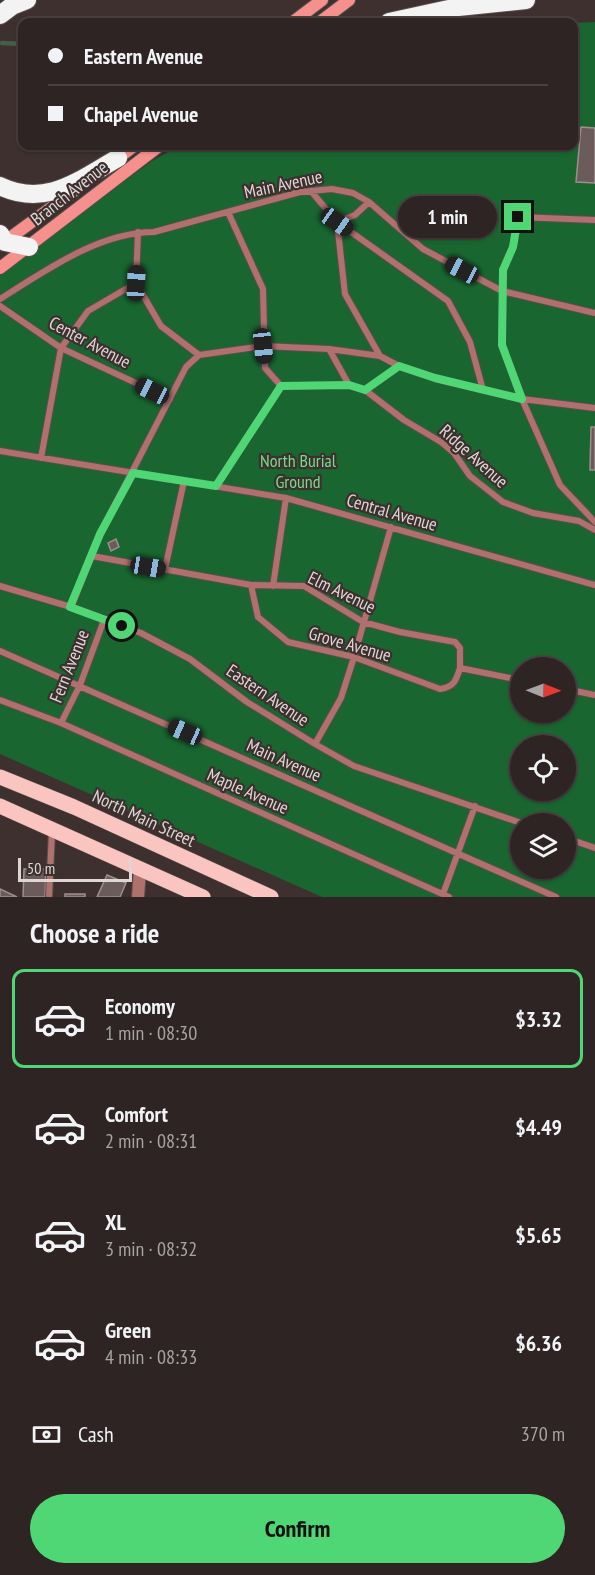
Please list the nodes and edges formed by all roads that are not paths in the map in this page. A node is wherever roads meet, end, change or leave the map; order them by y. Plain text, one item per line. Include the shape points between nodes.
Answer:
1 (27, 0) edge
2 (322, 0) edge
3 (349, 0) edge
4 (526, 0) edge
5 (0, 15) edge
6 (298, 18) edge
7 (325, 18) edge
8 (407, 18) edge
9 (129, 150) edge
10 (154, 150) edge
11 (118, 158) junction
12 (0, 186) edge
13 (311, 191) junction
14 (369, 202) junction
15 (228, 212) junction
16 (595, 220) edge
17 (337, 222) junction
18 (138, 232) junction
19 (2, 240) edge
20 (29, 247) junction
21 (0, 268) edge
22 (136, 283) junction
23 (502, 291) junction
24 (0, 299) edge
25 (0, 306) edge
26 (595, 313) edge
27 (263, 346) junction
28 (61, 348) junction
29 (329, 349) junction
30 (199, 355) junction
31 (380, 356) junction
32 (399, 366) junction
33 (349, 385) junction
34 (281, 386) junction
35 (365, 390) junction
36 (483, 390) junction
37 (170, 399) junction
38 (522, 399) junction
39 (595, 408) edge
40 (0, 451) edge
41 (41, 458) junction
42 (133, 473) junction
43 (184, 481) junction
44 (216, 486) junction
45 (286, 498) junction
46 (595, 522) edge
47 (391, 527) junction
48 (595, 530) edge
49 (92, 556) junction
50 (165, 569) junction
51 (251, 585) junction
52 (595, 585) edge
53 (0, 586) edge
54 (273, 586) junction
55 (70, 607) junction
56 (104, 620) junction
57 (363, 622) junction
58 (0, 651) edge
59 (354, 657) junction
60 (460, 668) junction
61 (510, 678) edge
62 (80, 685) junction
63 (576, 691) edge
64 (595, 695) edge
65 (0, 700) edge
66 (61, 723) junction
67 (315, 744) junction
68 (0, 777) edge
69 (16, 784) junction
70 (475, 806) junction
71 (3, 809) edge
72 (510, 819) edge
73 (52, 829) junction
74 (576, 841) edge
75 (595, 848) edge
76 (459, 854) junction
77 (140, 869) junction
78 (446, 896) edge
79 (49, 897) edge
80 (138, 897) edge
81 (203, 897) edge
82 (271, 897) edge
83 (556, 897) edge

1 - 5 highway
2 - 6 main road
3 - 7 main road
4 - 8 highway via 458,7
9 - 11 main road, Branch Avenue
10 - 20 main road, Branch Avenue
11 - 12 highway via 54,192 26,194
11 - 19 main road, Branch Avenue
13 - 14 lane, Main Avenue via 332,189 353,193
13 - 15 lane, Main Avenue
13 - 17 lane
14 - 17 lane via 355,215
14 - 23 lane, Main Avenue via 423,249
15 - 18 lane, Main Avenue via 154,232
15 - 27 lane via 263,289
16 - 23 lane via 518,217 513,247 503,270
17 - 31 lane via 345,294
17 - 36 lane via 448,302 470,342
18 - 22 lane
18 - 24 lane, Main Avenue via 100,242
19 - 20 highway
20 - 21 main road, Branch Avenue
22 - 28 lane via 88,311
22 - 30 lane via 161,326
23 - 26 lane, Main Avenue
23 - 38 lane via 502,345
25 - 28 lane, Center Avenue
27 - 29 lane
27 - 30 lane
27 - 34 lane via 265,368
28 - 37 lane, Center Avenue
28 - 41 lane
29 - 31 lane
29 - 33 lane
30 - 37 lane via 186,367
31 - 32 lane
32 - 35 lane
32 - 36 lane
33 - 34 lane, Ridge Avenue
33 - 35 lane, Ridge Avenue
34 - 44 lane
35 - 48 lane, Ridge Avenue via 441,442 470,476 503,502 533,513 579,521
36 - 38 lane
37 - 42 lane
38 - 39 lane
38 - 46 lane via 561,485
40 - 41 lane, Central Avenue
41 - 42 lane, Central Avenue
42 - 43 lane, Central Avenue
42 - 49 lane
43 - 44 lane, Central Avenue
43 - 50 lane
44 - 45 lane, Central Avenue
45 - 47 lane, Central Avenue
45 - 54 lane
47 - 52 lane, Central Avenue
47 - 57 lane
49 - 50 lane, Elm Avenue
49 - 55 lane
50 - 51 lane, Elm Avenue
51 - 54 lane, Elm Avenue
51 - 59 lane, Grove Avenue via 258,617 288,642
53 - 55 lane, Eastern Avenue
54 - 57 lane, Elm Avenue via 304,586
55 - 56 lane, Eastern Avenue
56 - 62 lane, Fern Avenue
56 - 67 lane, Eastern Avenue via 141,633 190,659 247,702
57 - 59 lane
57 - 60 lane, Elm Avenue via 455,642 460,648
58 - 62 lane, Main Avenue
59 - 60 lane, Grove Avenue via 440,689 450,688
59 - 67 lane via 340,698
60 - 61 lane
62 - 66 lane, Fern Avenue
62 - 76 lane, Main Avenue
63 - 64 lane
65 - 66 lane, Maple Avenue
66 - 78 lane, Maple Avenue
67 - 70 lane, Eastern Avenue via 354,765
68 - 69 main road, North Main Street
69 - 71 main road
69 - 82 main road, North Main Street
70 - 72 lane, Eastern Avenue
70 - 76 lane
71 - 73 main road
73 - 77 main road
73 - 79 lane
74 - 75 lane
76 - 78 lane
76 - 83 lane, Main Avenue
77 - 80 street
77 - 81 main road

